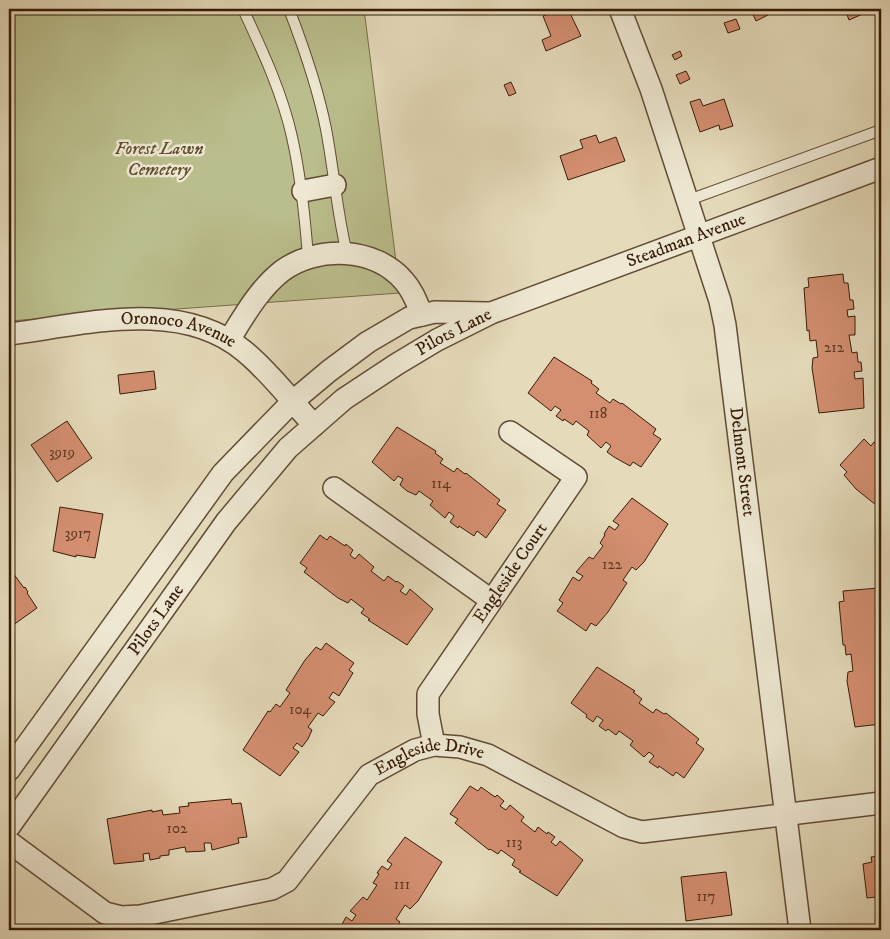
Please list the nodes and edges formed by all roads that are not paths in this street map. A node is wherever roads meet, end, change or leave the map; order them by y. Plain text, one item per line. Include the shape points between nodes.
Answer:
1 (243, 9) edge
2 (289, 9) edge
3 (620, 9) edge
4 (881, 130) edge
5 (881, 168) edge
6 (335, 185) junction
7 (303, 191) junction
8 (686, 201) junction
9 (697, 236) junction
10 (348, 254) junction
11 (308, 258) junction
12 (491, 314) junction
13 (422, 315) junction
14 (9, 334) edge
15 (229, 340) junction
16 (292, 402) junction
17 (314, 425) junction
18 (510, 432) dead end
19 (334, 488) dead end
20 (490, 600) junction
21 (115, 620) junction
22 (142, 640) junction
23 (434, 745) junction
24 (9, 770) edge
25 (881, 803) edge
26 (785, 813) junction
27 (9, 827) edge
28 (9, 842) edge
29 (800, 930) edge

1 - 7 lane via 274,76 292,136
2 - 6 lane via 305,49 326,128
3 - 8 street, Delmont Street via 651,88
4 - 8 lane
5 - 9 street, Steadman Avenue
6 - 7 street
6 - 10 lane
7 - 11 lane
8 - 9 street, Delmont Street
9 - 12 street, Steadman Avenue
9 - 26 street, Delmont Street via 725,325
10 - 11 street
10 - 13 street via 371,259 394,272 408,286
11 - 15 street via 283,271 267,285
12 - 13 street, Pilots Lane via 435,312
12 - 17 street, Pilots Lane via 397,364 344,399
13 - 16 street, Pilots Lane via 410,318 368,342
14 - 15 street, Oronoco Avenue via 140,318 188,324
15 - 16 street, Oronoco Avenue via 259,366
16 - 17 street, Oronoco Avenue
16 - 21 street, Pilots Lane via 223,473
17 - 22 street, Pilots Lane via 288,448 226,522
18 - 20 street, Engleside Court via 576,477
19 - 20 street
20 - 23 street, Engleside Court via 428,694
21 - 22 street
21 - 24 street, Pilots Lane
22 - 27 street, Pilots Lane
23 - 26 street, Engleside Drive via 488,755 624,827 642,832
23 - 28 street, Engleside Drive via 415,750 369,775 288,881 272,889 121,917 105,914
25 - 26 street, Engleside Drive
26 - 29 street, Delmont Street

